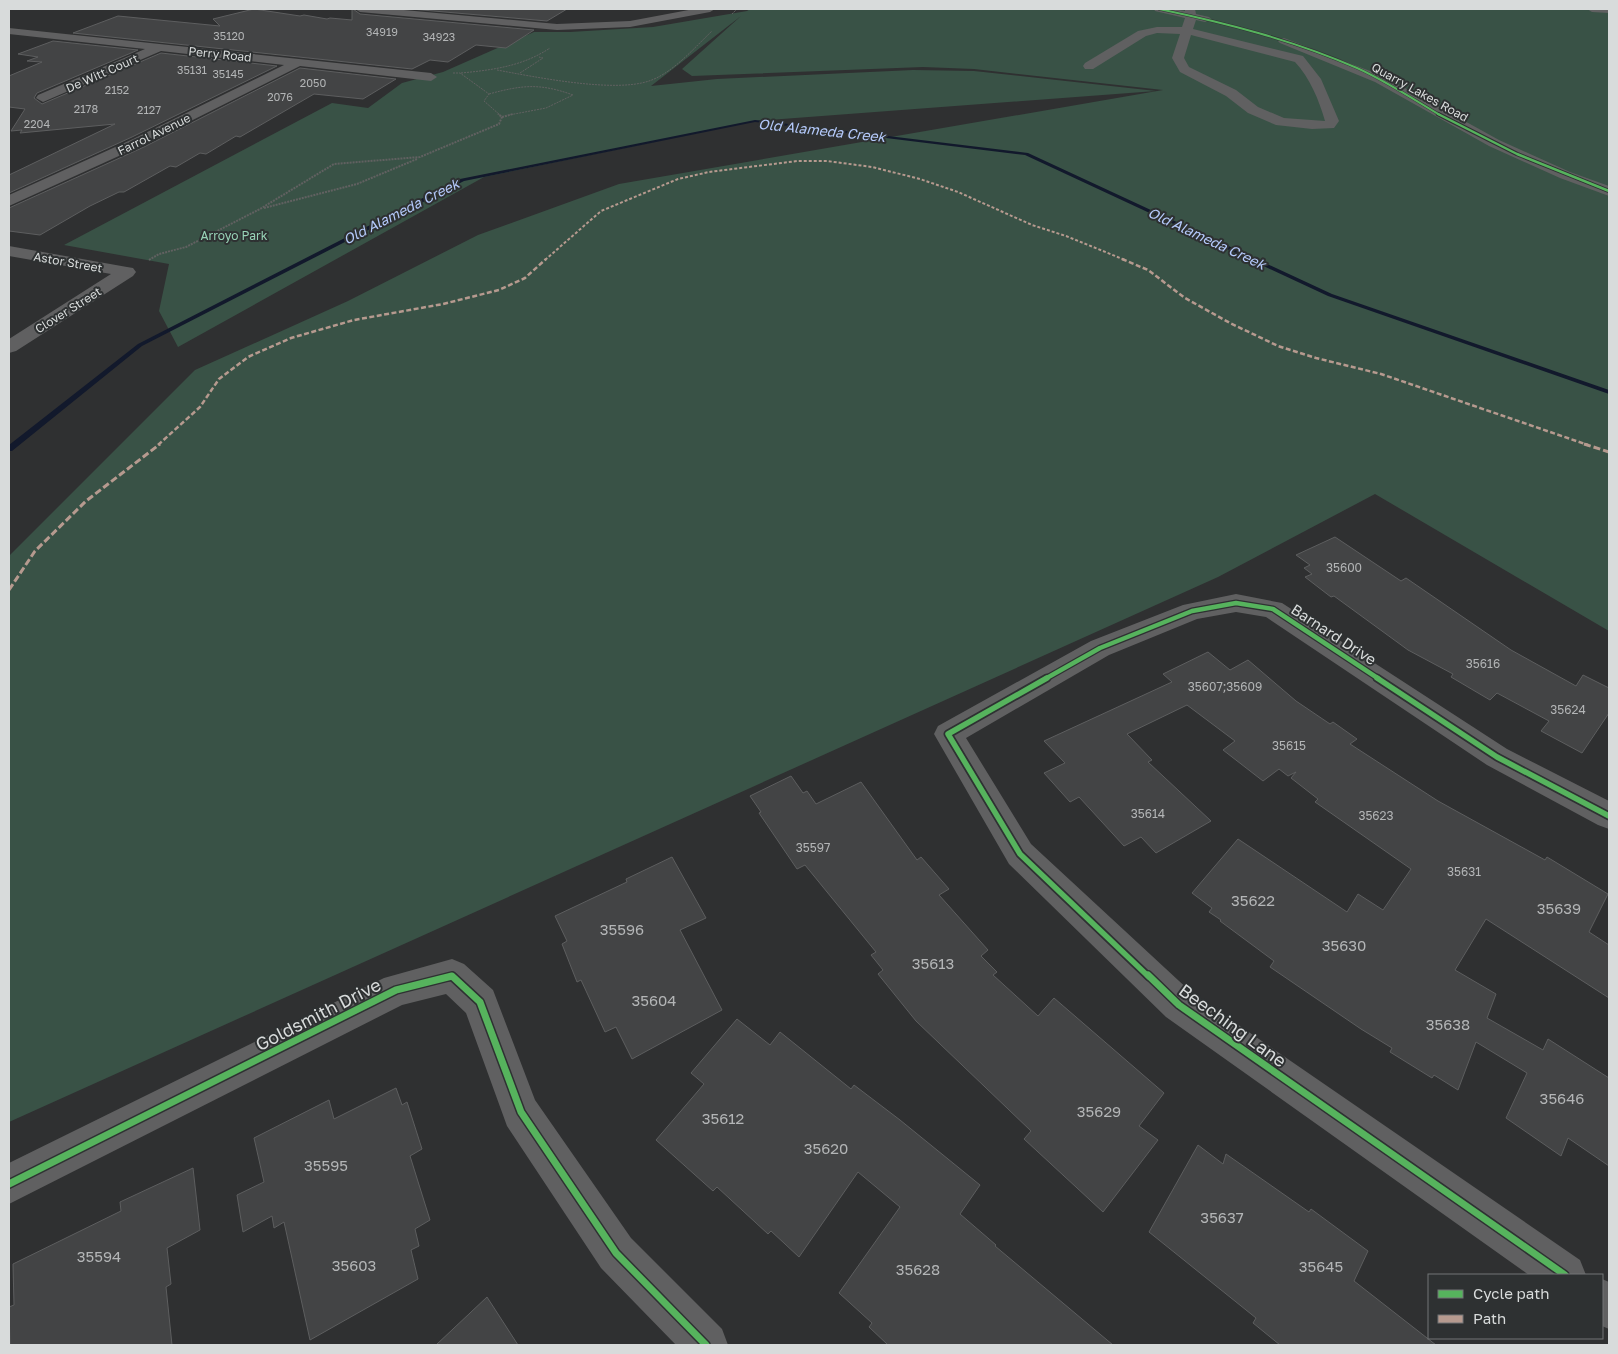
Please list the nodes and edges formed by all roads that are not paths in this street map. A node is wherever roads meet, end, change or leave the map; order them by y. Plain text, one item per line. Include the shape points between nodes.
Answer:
1 (360, 9) edge
2 (492, 9) edge
3 (668, 9) edge
4 (710, 9) edge
5 (1159, 9) edge
6 (1592, 9) edge
7 (1609, 10) edge
8 (1191, 12) edge
9 (683, 15) junction
10 (473, 20) junction
11 (9, 31) edge
12 (1186, 31) junction
13 (28, 33) junction
14 (9, 40) edge
15 (160, 47) junction
16 (297, 63) junction
17 (1089, 66) dead end
18 (432, 76) dead end
19 (43, 98) dead end
20 (1609, 191) edge
21 (13, 196) edge
22 (9, 251) edge
23 (127, 272) joint
24 (9, 347) edge
25 (948, 734) joint
26 (1609, 816) edge
27 (9, 1184) edge
28 (1564, 1274) edge
29 (706, 1345) edge

1 - 10 street
2 - 10 street
3 - 9 street
4 - 9 street
5 - 8 street, Quarry Lakes Road
6 - 7 street
8 - 12 street
8 - 20 street, Quarry Lakes Road via 1340,62 1400,91 1494,144
9 - 10 street via 630,24 574,27
11 - 13 street, Perry Road
12 - 12 street via 1178,58 1184,68 1231,93 1253,110 1282,122 1329,125 1332,121 1317,86 1299,59
12 - 17 street via 1142,33
13 - 14 street
13 - 15 street, Perry Road
15 - 16 street, Perry Road
15 - 19 street, De Witt Court
16 - 18 street, Perry Road
16 - 21 street, Farrol Avenue via 138,142
22 - 23 street, Astor Street
23 - 24 street, Clover Street
25 - 26 street, Barnard Drive via 1100,648 1192,611 1236,603 1273,609 1497,757
25 - 28 street, Beeching Lane via 1020,854 1179,1006
27 - 29 street, Goldsmith Drive via 396,990 452,976 480,1002 521,1112 616,1252

